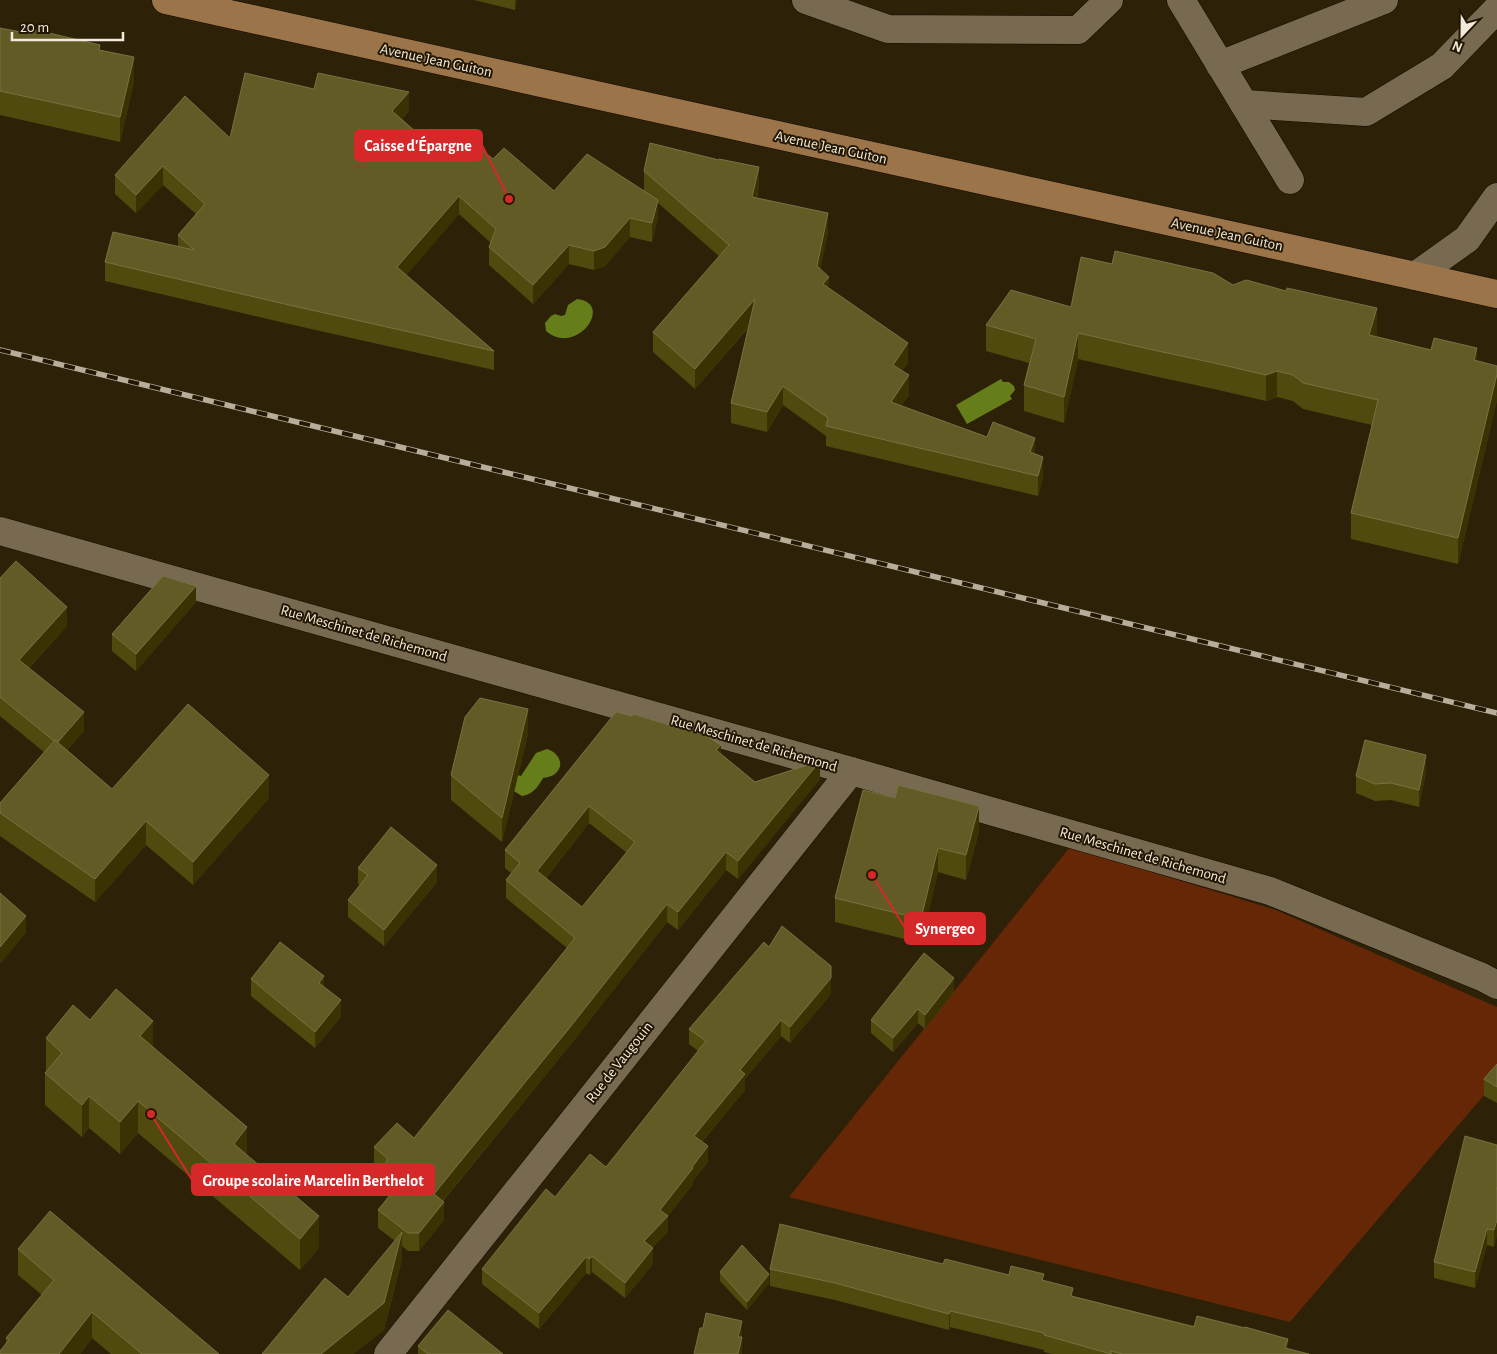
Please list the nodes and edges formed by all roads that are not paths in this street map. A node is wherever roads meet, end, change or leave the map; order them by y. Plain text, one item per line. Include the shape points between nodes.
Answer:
1 (166, 0) edge
2 (806, 0) edge
3 (1109, 0) edge
4 (1181, 0) edge
5 (1384, 0) edge
6 (1490, 0) edge
7 (1497, 9) edge
8 (1220, 65) junction
9 (1244, 104) junction
10 (1290, 180) dead end
11 (1497, 197) edge
12 (1415, 276) junction
13 (1497, 294) edge
14 (0, 531) edge
15 (851, 771) junction
16 (1497, 985) edge
17 (388, 1354) edge

1 - 12 main road, Avenue Jean Guiton
2 - 3 street via 888,29 1068,30 1078,30
4 - 8 street
5 - 8 street
6 - 7 street
7 - 9 street via 1442,66 1366,112
8 - 9 street
9 - 10 street
11 - 12 street via 1467,239
12 - 13 main road, Avenue Jean Guiton
14 - 15 street, Rue Meschinet de Richemond
15 - 16 street, Rue Meschinet de Richemond via 1270,892
15 - 17 street, Rue de Vaugouin

